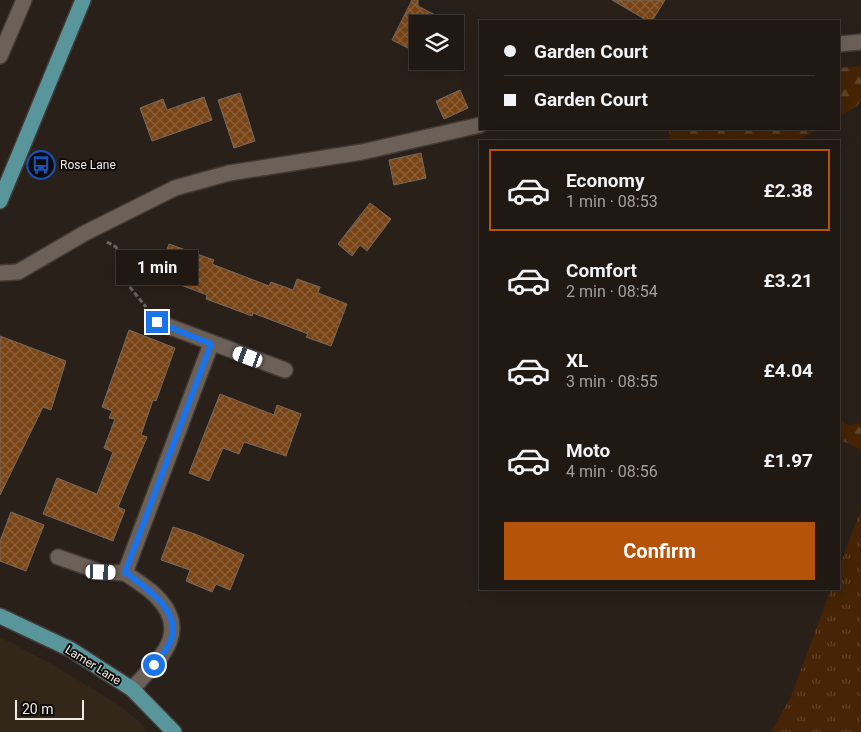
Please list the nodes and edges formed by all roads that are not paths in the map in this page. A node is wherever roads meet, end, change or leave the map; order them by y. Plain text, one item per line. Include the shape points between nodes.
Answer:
1 (24, 0) edge
2 (83, 0) edge
3 (861, 42) edge
4 (840, 44) edge
5 (0, 56) edge
6 (479, 125) edge
7 (0, 201) edge
8 (0, 273) edge
9 (157, 322) road end
10 (211, 344) junction
11 (286, 370) dead end
12 (58, 557) dead end
13 (125, 572) junction
14 (0, 616) edge
15 (132, 689) junction
16 (174, 732) edge

1 - 5 street
2 - 7 main road
3 - 4 street
6 - 8 street via 362,152 229,173 175,188 18,272
9 - 10 street
10 - 11 street
10 - 13 street
12 - 13 street via 101,572
13 - 15 street via 155,596 172,620 168,645
14 - 15 main road, Lamer Lane via 70,649
15 - 16 main road, Lamer Lane

